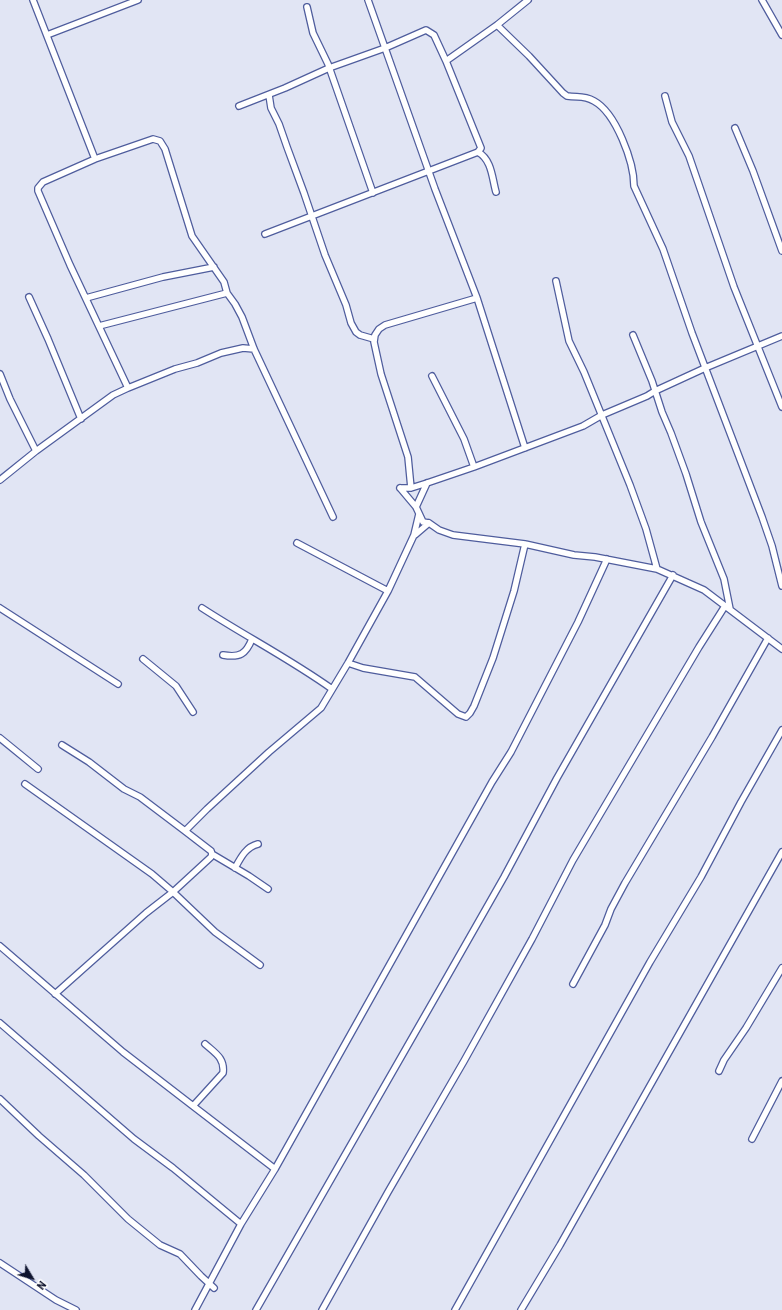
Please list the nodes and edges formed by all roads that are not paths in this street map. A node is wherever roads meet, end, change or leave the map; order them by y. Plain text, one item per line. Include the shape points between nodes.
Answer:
1 (32, 0) edge
2 (138, 0) edge
3 (368, 0) edge
4 (528, 0) edge
5 (762, 0) edge
6 (307, 7) dead end
7 (497, 25) junction
8 (782, 34) edge
9 (47, 35) junction
10 (386, 48) junction
11 (446, 61) junction
12 (329, 68) junction
13 (269, 95) junction
14 (666, 96) dead end
15 (239, 106) dead end
16 (735, 128) dead end
17 (478, 152) junction
18 (95, 159) junction
19 (428, 171) junction
20 (496, 192) dead end
21 (373, 193) junction
22 (312, 217) junction
23 (265, 234) dead end
24 (781, 247) edge
25 (214, 267) junction
26 (556, 281) dead end
27 (227, 293) junction
28 (29, 297) dead end
29 (86, 298) junction
30 (478, 298) junction
31 (99, 326) junction
32 (633, 335) dead end
33 (782, 336) edge
34 (374, 339) junction
35 (758, 347) junction
36 (254, 348) junction
37 (705, 368) junction
38 (0, 374) edge
39 (432, 376) dead end
40 (128, 388) junction
41 (655, 391) junction
42 (782, 407) edge
43 (602, 415) junction
44 (81, 419) junction
45 (525, 448) junction
46 (36, 451) junction
47 (474, 467) junction
48 (0, 480) edge
49 (427, 483) junction
50 (411, 488) junction
51 (416, 507) junction
52 (419, 514) junction
53 (333, 517) dead end
54 (429, 523) junction
55 (414, 535) junction
56 (297, 543) dead end
57 (525, 544) junction
58 (607, 559) junction
59 (657, 569) junction
60 (673, 576) junction
61 (782, 586) edge
62 (388, 591) junction
63 (0, 608) edge
64 (202, 608) dead end
65 (728, 608) junction
66 (768, 638) junction
67 (252, 639) junction
68 (782, 649) edge
69 (223, 655) dead end
70 (143, 659) dead end
71 (348, 663) junction
72 (118, 684) dead end
73 (332, 689) junction
74 (194, 712) dead end
75 (782, 730) edge
76 (0, 738) edge
77 (62, 745) dead end
78 (38, 769) dead end
79 (25, 784) dead end
80 (185, 831) junction
81 (258, 844) dead end
82 (782, 852) edge
83 (212, 854) junction
84 (235, 868) junction
85 (268, 889) dead end
86 (173, 892) junction
87 (0, 946) edge
88 (260, 965) dead end
89 (782, 968) edge
90 (573, 984) dead end
91 (56, 994) junction
92 (0, 1023) edge
93 (205, 1044) dead end
94 (718, 1071) dead end
95 (782, 1081) edge
96 (0, 1099) edge
97 (193, 1106) junction
98 (752, 1139) dead end
99 (275, 1168) junction
100 (241, 1224) junction
101 (0, 1263) edge
102 (209, 1284) junction
103 (214, 1288) dead end
104 (76, 1310) edge
105 (195, 1310) edge
106 (256, 1310) edge
107 (322, 1310) edge
108 (455, 1310) edge
109 (522, 1310) edge

1 - 9 street
2 - 9 street
3 - 10 street
4 - 7 street
5 - 8 street
6 - 12 street via 313,33
7 - 11 street
7 - 37 street via 563,94 594,102 602,107 615,124 631,159 634,186 663,249
9 - 18 street
10 - 11 street via 426,30 434,35
10 - 12 street
10 - 19 street
11 - 17 street via 481,148
12 - 13 street
12 - 21 street
13 - 15 street
13 - 22 street via 271,108
14 - 35 street via 672,122 689,156 724,260
16 - 24 street
17 - 19 street
17 - 20 street via 489,162
18 - 25 street via 153,139 162,143 192,236
18 - 29 street via 43,182 38,188
19 - 21 street
19 - 30 street
21 - 22 street
22 - 23 street
22 - 34 street via 356,332
25 - 27 street via 224,282
25 - 29 street via 163,277
26 - 43 street via 569,341
27 - 31 street
27 - 36 street via 242,317
28 - 44 street
29 - 31 street
30 - 34 street via 385,325
30 - 45 street
31 - 40 street
32 - 41 street
33 - 35 street
34 - 50 street via 381,374 408,457
35 - 37 street
35 - 42 street
36 - 40 street via 220,352
36 - 53 street
37 - 41 street
37 - 61 street via 762,517
38 - 46 street
39 - 47 street via 464,439
40 - 44 street via 113,395
41 - 43 street
41 - 65 street via 724,579
43 - 45 street via 583,426
43 - 59 street via 646,528
44 - 46 street
45 - 47 street
46 - 48 street
47 - 49 street
49 - 50 street
49 - 51 street
50 - 51 street via 400,488
51 - 52 street
52 - 54 street via 423,522
52 - 55 street
54 - 55 street
54 - 57 street via 453,535
55 - 62 street
56 - 62 street
57 - 58 street via 574,555
57 - 71 street via 514,592 493,658 474,706 466,717 458,714 415,677
58 - 59 street
58 - 99 street via 578,622 510,752
59 - 60 street
60 - 65 street via 704,590
60 - 106 street
62 - 71 street
63 - 72 street
64 - 67 street
65 - 66 street
65 - 107 street via 695,653 573,860 464,1061
66 - 68 street
66 - 90 street via 625,883
67 - 69 street via 248,649 242,653
67 - 73 street
70 - 74 street via 176,686
71 - 73 street
73 - 80 street via 321,708 269,752
75 - 108 street via 740,802 702,877 650,962
76 - 78 street
77 - 80 street via 124,789 140,797
79 - 86 street via 152,874
80 - 83 street
81 - 84 street via 246,851
82 - 109 street
83 - 84 street
83 - 86 street
84 - 85 street
86 - 88 street via 215,932
86 - 91 street
87 - 91 street
89 - 94 street
91 - 97 street via 123,1052
92 - 100 street via 134,1139
93 - 97 street via 222,1059 223,1073
95 - 98 street
96 - 102 street via 84,1175 128,1219 160,1245 180,1254
97 - 99 street
99 - 100 street
100 - 102 street
101 - 104 street via 56,1300
102 - 103 street
102 - 105 street

